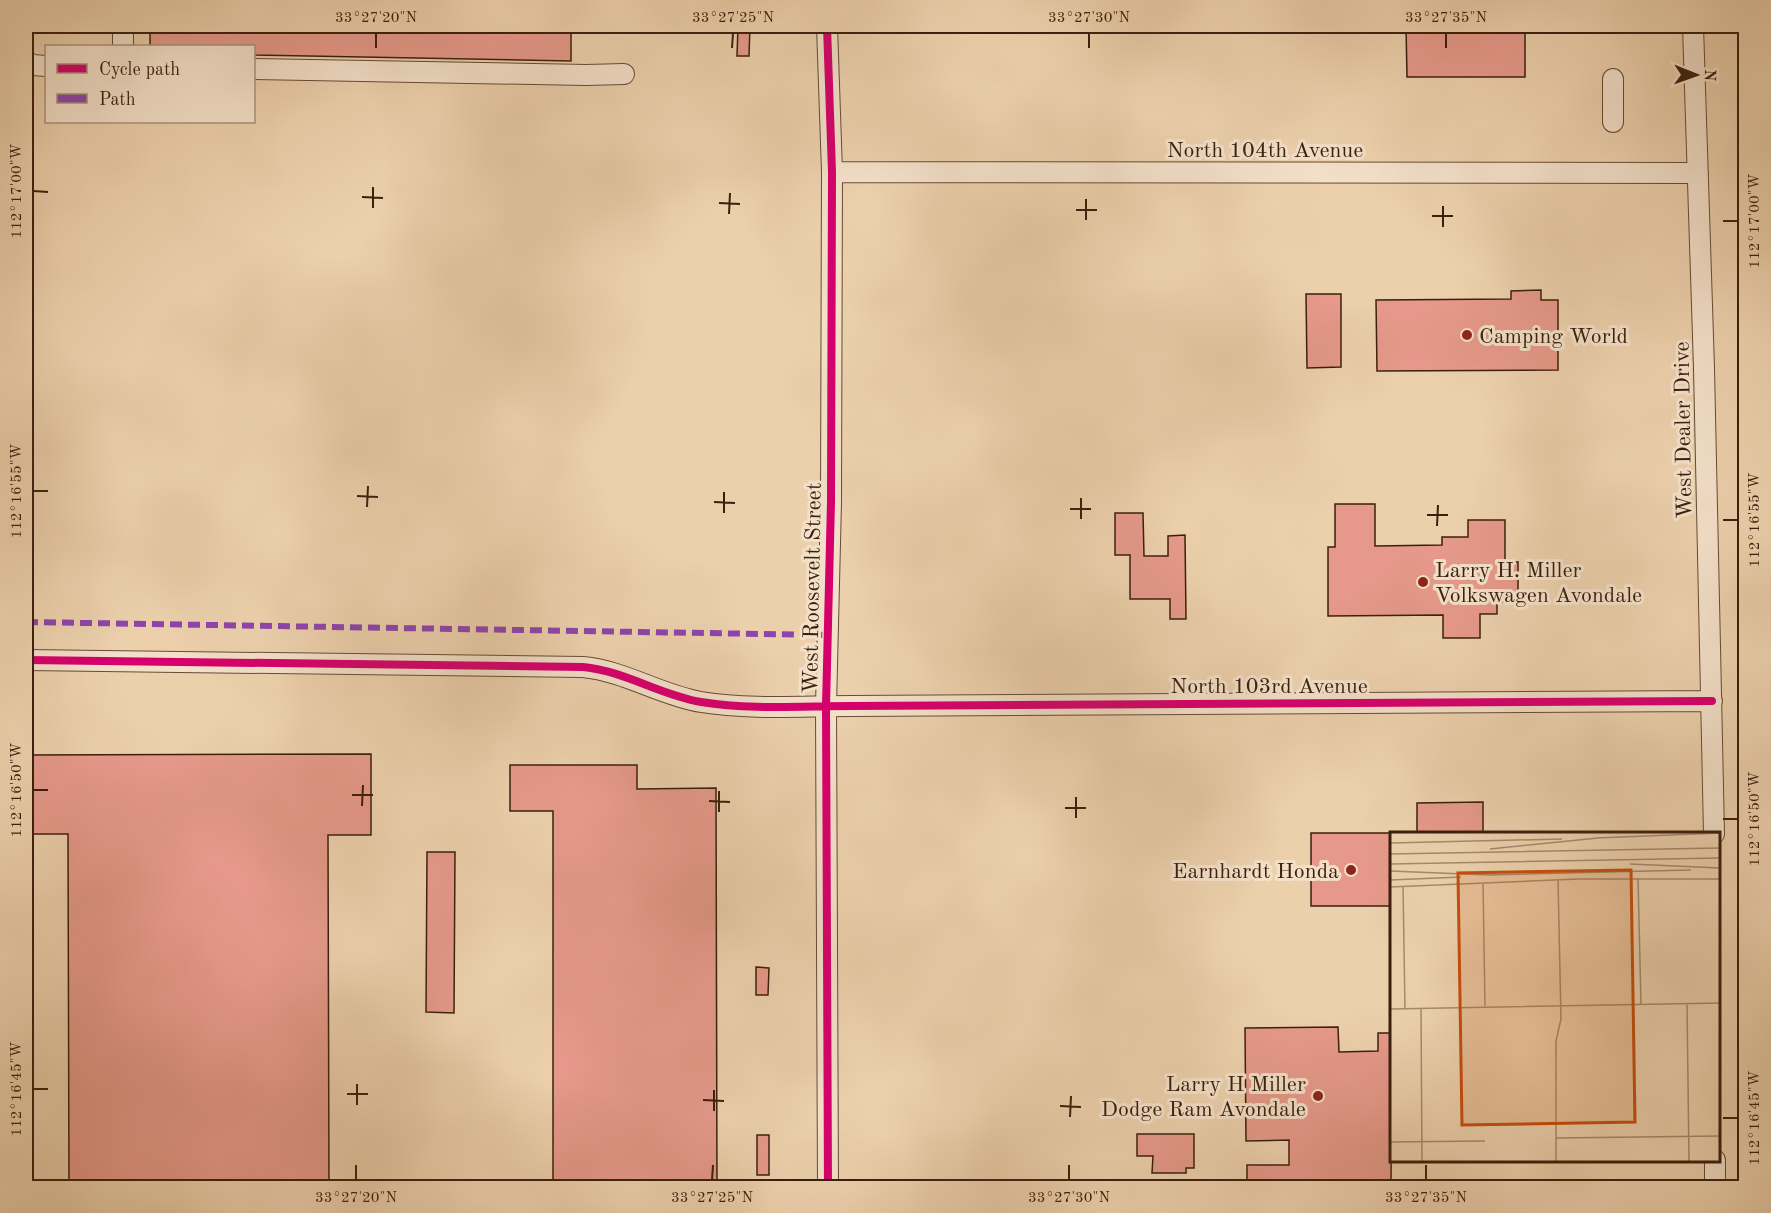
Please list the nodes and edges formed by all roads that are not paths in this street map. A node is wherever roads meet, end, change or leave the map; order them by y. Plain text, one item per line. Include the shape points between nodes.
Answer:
1 (123, 26) edge
2 (827, 26) edge
3 (1693, 26) edge
4 (123, 45) edge
5 (26, 61) edge
6 (45, 66) edge
7 (255, 69) edge
8 (624, 74) dead end
9 (1613, 79) dead end
10 (1613, 123) dead end
11 (832, 172) junction
12 (1698, 173) junction
13 (26, 660) edge
14 (1712, 700) junction
15 (826, 706) junction
16 (1714, 832) edge
17 (1715, 1162) edge
18 (828, 1188) edge
19 (1715, 1188) edge

1 - 4 street
2 - 11 street, West Roosevelt Street
3 - 12 street, West Dealer Drive
5 - 6 street
7 - 8 street
9 - 10 street
11 - 12 street, North 104th Avenue
11 - 15 street, West Roosevelt Street
12 - 14 street, West Dealer Drive
13 - 15 street, North 103rd Avenue via 583,667 604,669 699,701
14 - 15 street, North 103rd Avenue
14 - 16 street, West Dealer Drive
15 - 18 street, West Roosevelt Street
17 - 19 street

